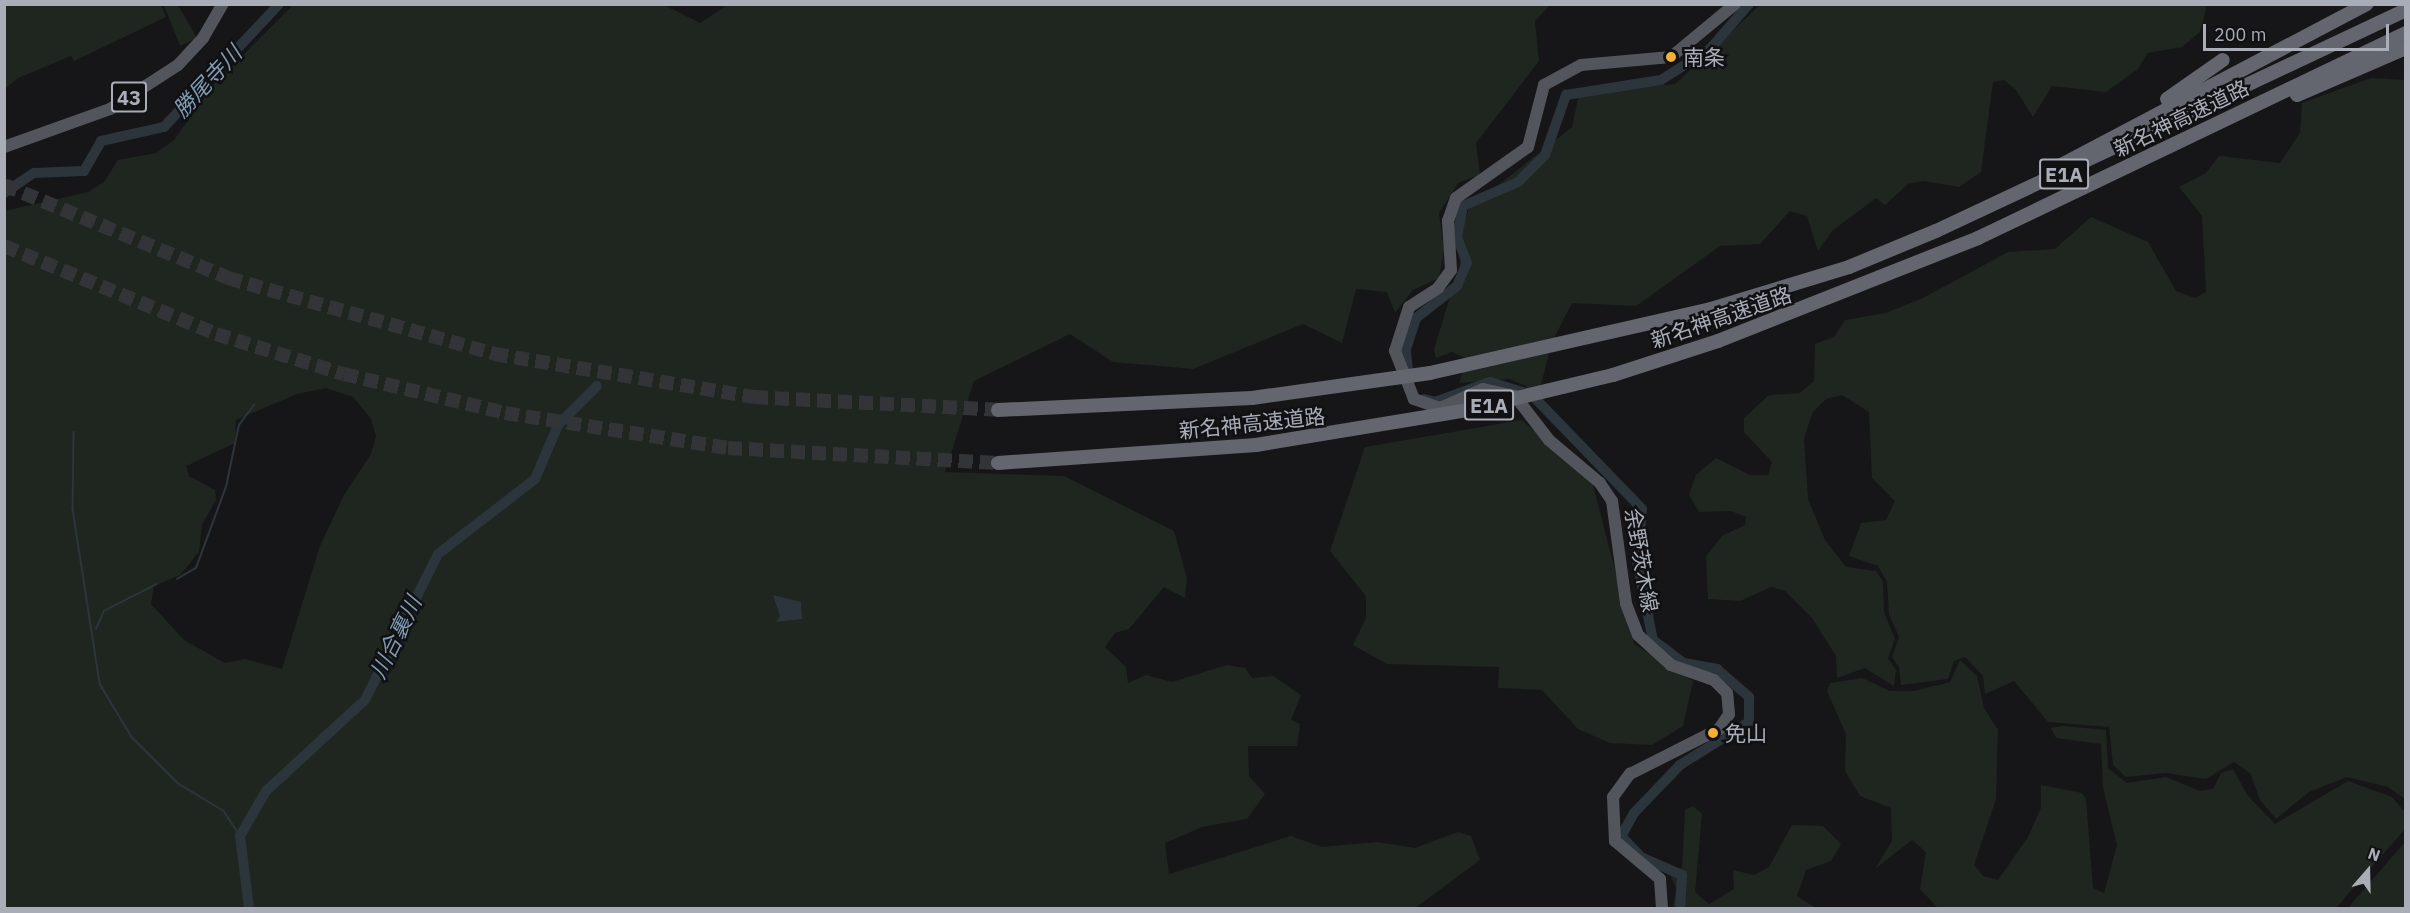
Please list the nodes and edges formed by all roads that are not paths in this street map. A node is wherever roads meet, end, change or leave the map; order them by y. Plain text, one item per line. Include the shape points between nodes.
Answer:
1 (223, 4) edge
2 (1735, 4) edge
3 (2367, 4) edge
4 (2406, 10) edge
5 (2406, 33) edge
6 (2406, 50) edge
7 (2223, 60) dead end
8 (2229, 119) junction
9 (2113, 137) junction
10 (4, 147) edge
11 (1849, 267) junction
12 (998, 410) tunnel mouth
13 (998, 463) tunnel mouth
14 (1662, 909) edge

1 - 10 main road, 43 via 203,38 178,65 110,109
2 - 14 main road, 余野茨木線 via 1671,57 1581,65 1544,85 1537,97 1528,147 1456,198 1448,221 1451,270 1438,288 1409,307 1395,351 1414,399 1440,408 1483,389 1515,396 1549,440 1600,483 1612,501 1626,603 1638,635 1671,665 1714,680 1727,693 1729,714 1719,729 1630,774 1613,797 1615,841 1660,879
3 - 9 highway
4 - 11 highway, 新名神高速道路 / E1A via 2034,188
5 - 8 highway, 新名神高速道路 / E1A
6 - 8 highway via 2255,114
7 - 9 highway
8 - 13 highway, 新名神高速道路 / E1A, bridge via 1978,238 1718,341 1488,406 1256,445
9 - 11 highway
11 - 12 highway, 新名神高速道路 / E1A, bridge via 1711,309 1430,373 1252,398 1154,407

